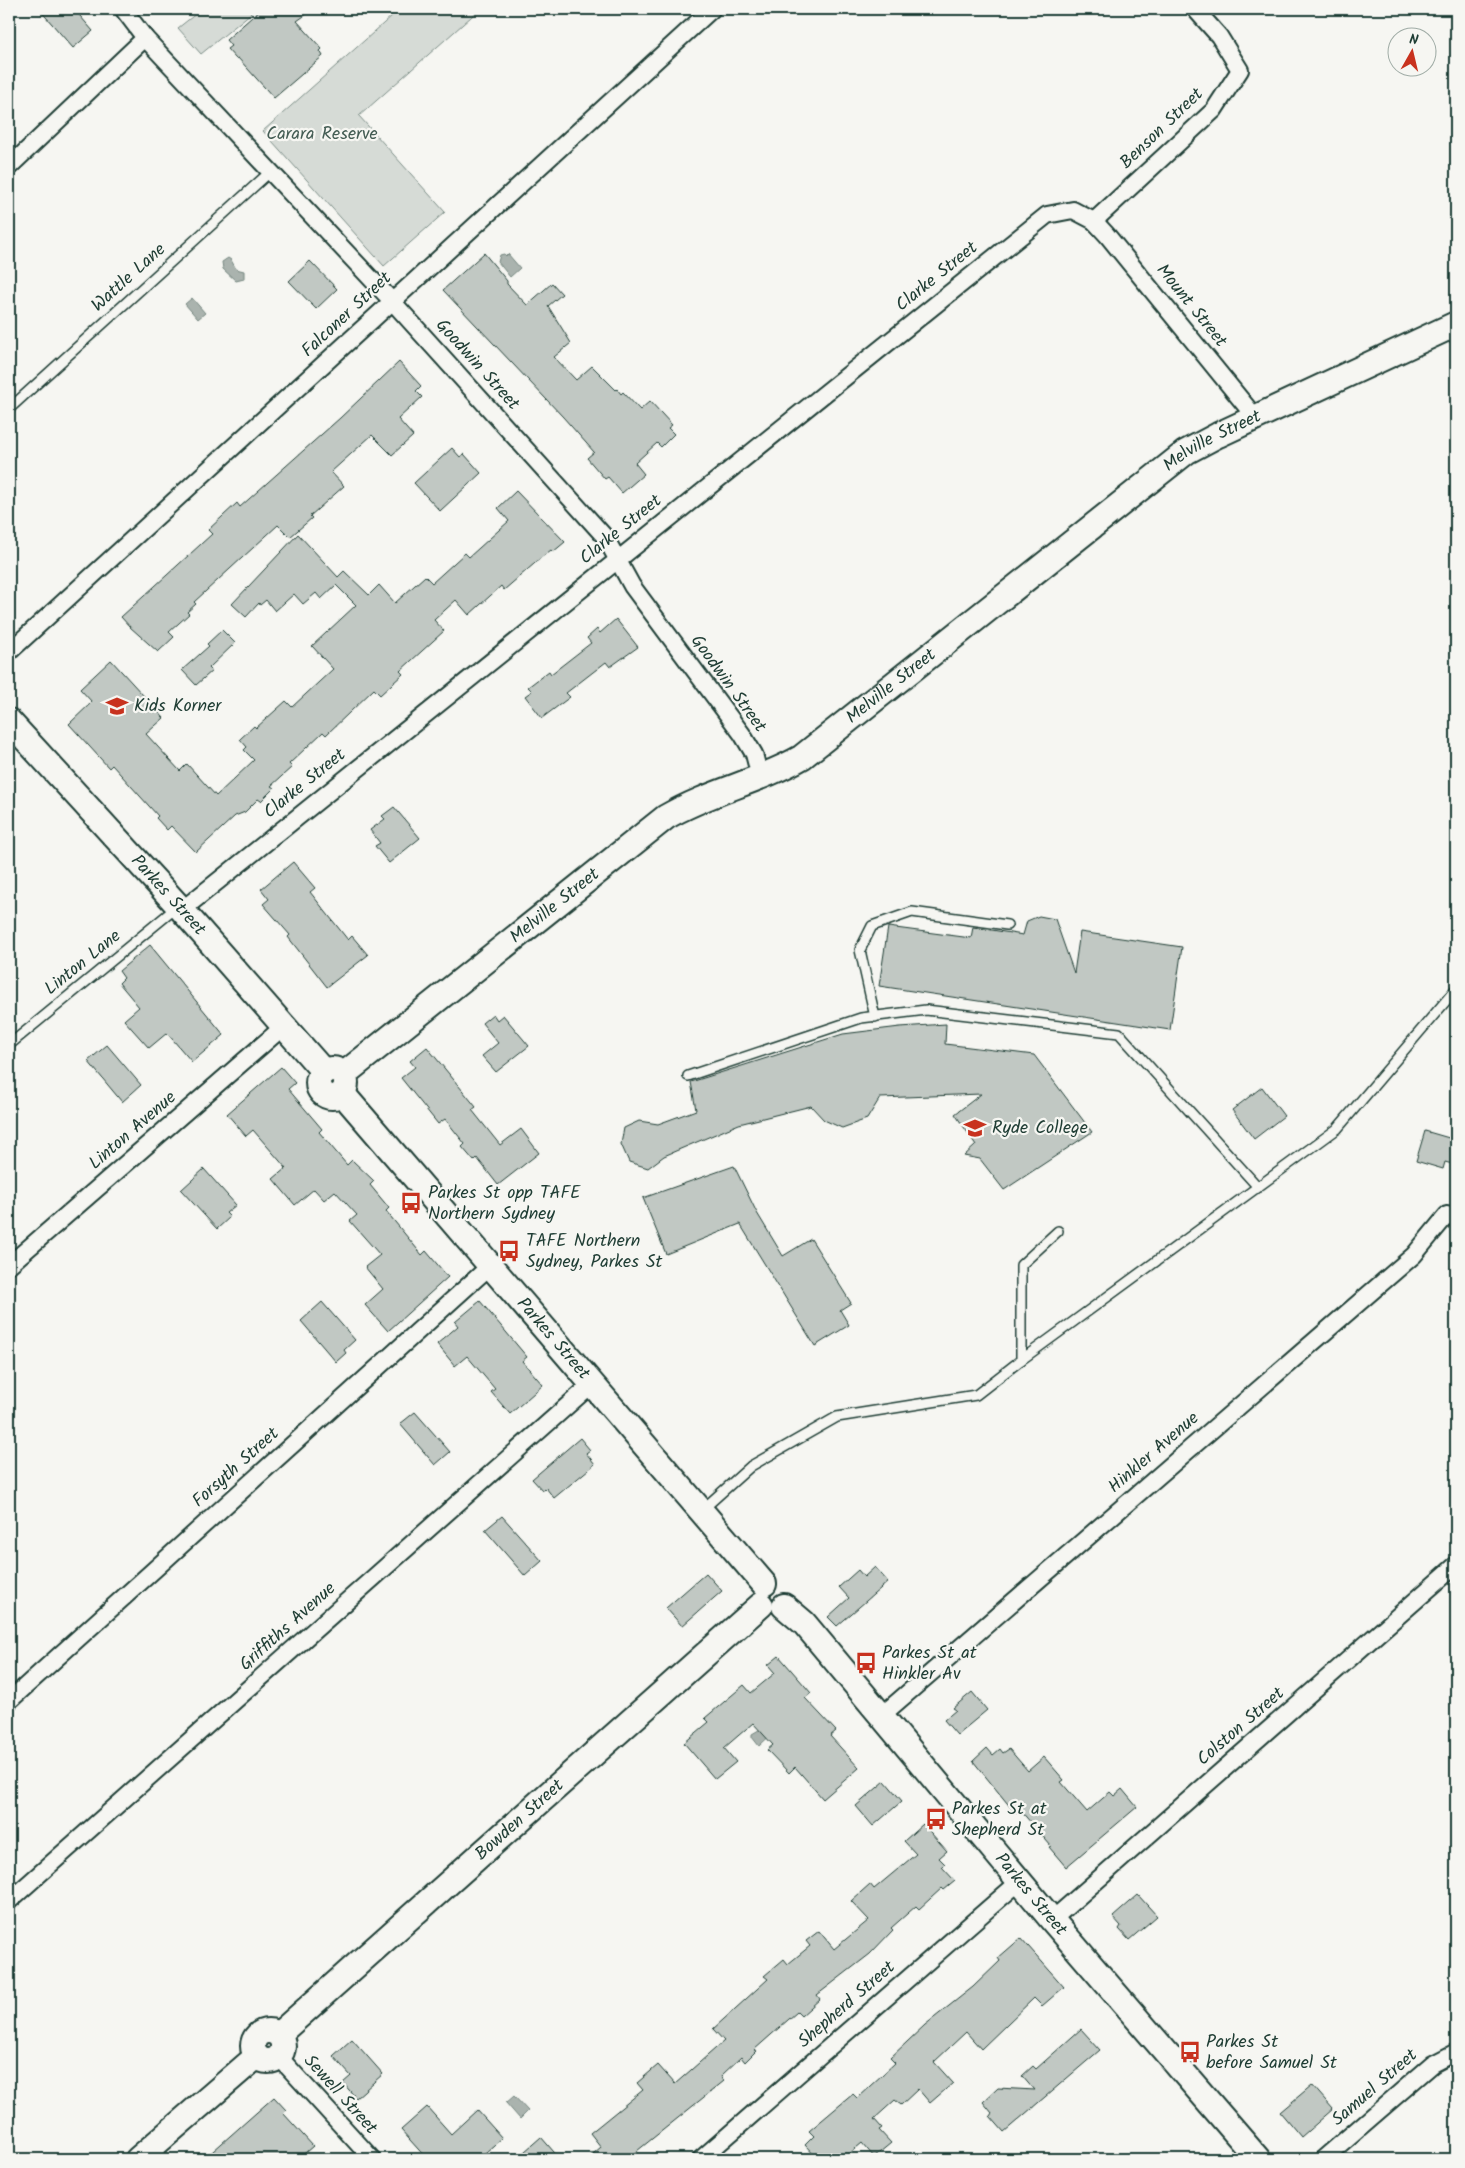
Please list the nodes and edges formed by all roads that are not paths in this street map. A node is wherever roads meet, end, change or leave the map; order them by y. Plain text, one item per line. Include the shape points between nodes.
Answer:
1 (123, 9) edge
2 (712, 9) edge
3 (1195, 9) edge
4 (145, 38) junction
5 (9, 167) edge
6 (271, 171) junction
7 (1094, 222) junction
8 (392, 301) junction
9 (1456, 324) edge
10 (9, 409) edge
11 (1255, 417) junction
12 (617, 559) junction
13 (9, 652) edge
14 (9, 721) edge
15 (760, 777) junction
16 (180, 908) junction
17 (1007, 925) dead end
18 (1456, 989) edge
19 (875, 1017) junction
20 (283, 1028) junction
21 (9, 1045) edge
22 (688, 1076) dead end
23 (336, 1080) junction
24 (1258, 1187) junction
25 (1447, 1215) dead end
26 (1058, 1231) dead end
27 (9, 1265) edge
28 (491, 1265) junction
29 (1021, 1360) junction
30 (593, 1383) junction
31 (702, 1510) junction
32 (1456, 1564) edge
33 (770, 1598) junction
34 (9, 1701) edge
35 (881, 1716) junction
36 (1020, 1881) junction
37 (9, 1901) edge
38 (1052, 1920) junction
39 (271, 2049) junction
40 (1456, 2052) edge
41 (138, 2159) edge
42 (372, 2159) edge
43 (701, 2159) edge
44 (1258, 2159) edge
45 (1323, 2159) edge

1 - 4 street, Goodwin Street
2 - 8 street, Falconer Street
3 - 7 street, Benson Street via 1219,36 1240,70 1214,110
4 - 5 street
4 - 6 street, Goodwin Street
6 - 8 street, Goodwin Street
6 - 10 lane, Wattle Lane
7 - 11 street, Mount Street
7 - 12 street, Clarke Street via 1073,210 1047,215
8 - 12 street, Goodwin Street via 585,514 605,537
8 - 13 street, Falconer Street
9 - 11 street, Melville Street
11 - 15 street, Melville Street via 1186,452 802,756
12 - 15 street, Goodwin Street via 632,586 742,734 754,754
12 - 16 street, Clarke Street
14 - 16 street, Parkes Street
15 - 23 street, Melville Street via 710,794 666,817
16 - 20 street, Parkes Street
16 - 21 lane, Linton Lane
17 - 19 lane via 912,912 872,926 860,950
18 - 24 lane via 1337,1129
19 - 22 lane via 861,1018
19 - 24 lane via 926,1010 1119,1033
20 - 23 street, Parkes Street
20 - 27 street, Linton Avenue
23 - 28 street, Parkes Street
24 - 29 lane
25 - 35 street, Hinkler Avenue via 1414,1255
26 - 29 lane via 1021,1265
28 - 30 street, Parkes Street
28 - 34 street, Forsyth Street
29 - 31 lane via 976,1395 837,1417 751,1466
30 - 31 street, Parkes Street
30 - 37 street, Griffiths Avenue
31 - 33 street, Parkes Street
32 - 38 street, Colston Street
33 - 35 street, Parkes Street via 804,1623
33 - 39 street, Bowden Street
35 - 36 street, Parkes Street
36 - 38 street, Parkes Street
36 - 43 street, Shepherd Street
38 - 44 street, Parkes Street
39 - 41 street, Bowden Street
39 - 42 street, Sewell Street
40 - 45 street, Samuel Street via 1433,2064

